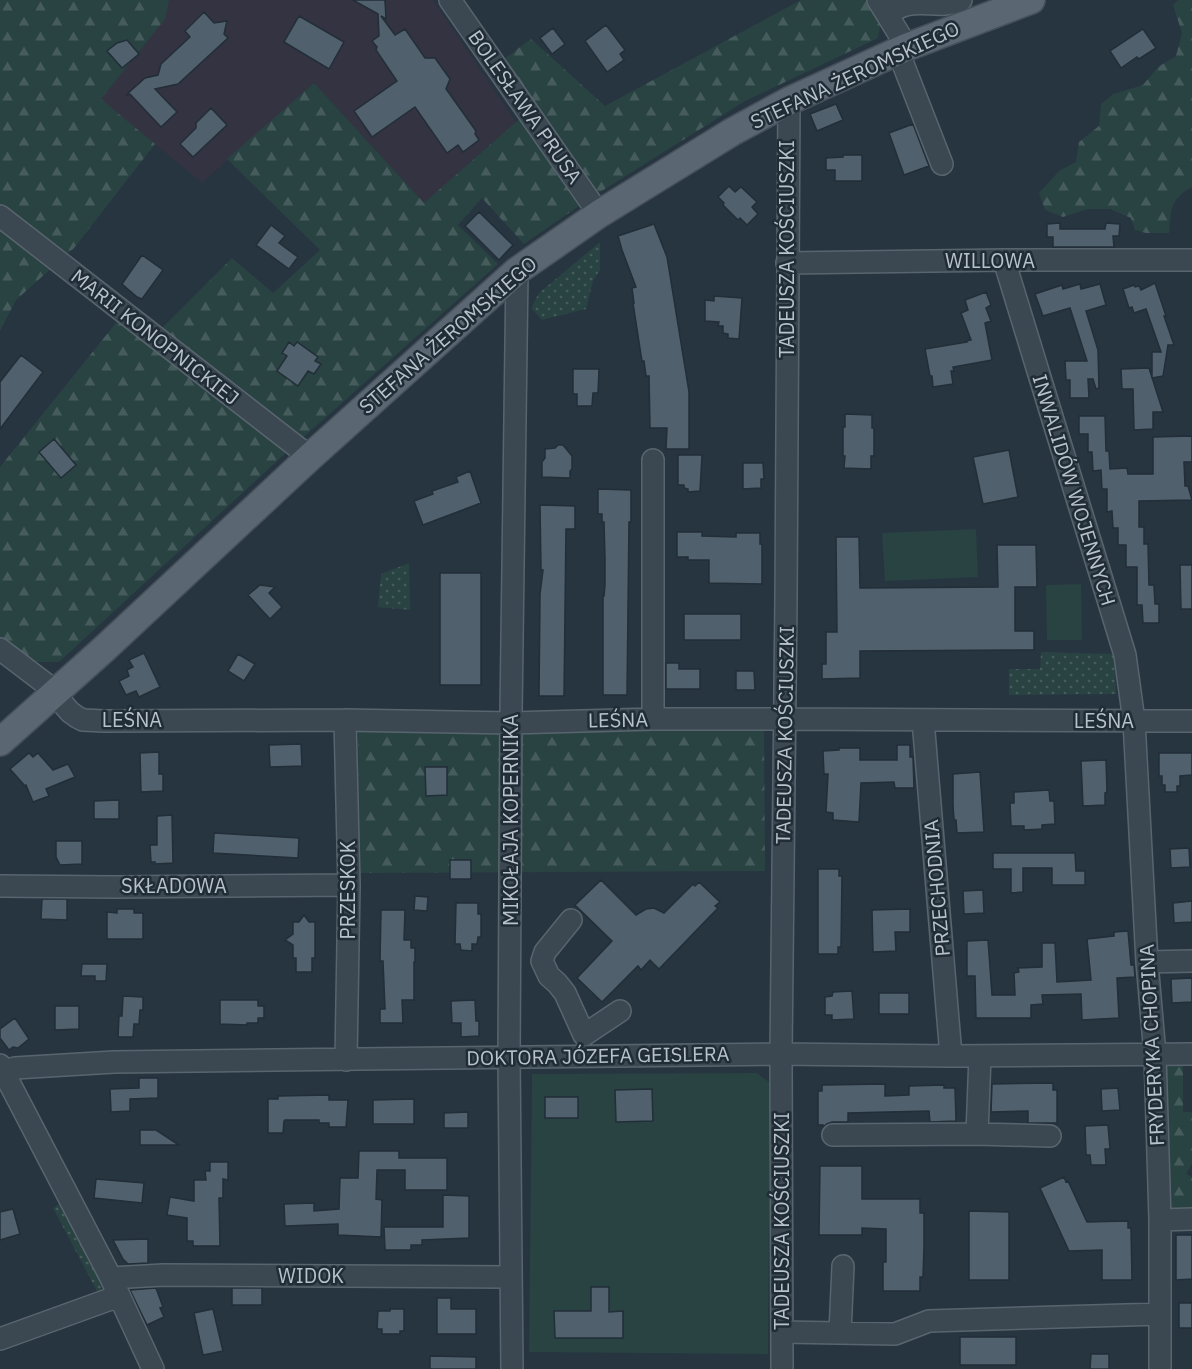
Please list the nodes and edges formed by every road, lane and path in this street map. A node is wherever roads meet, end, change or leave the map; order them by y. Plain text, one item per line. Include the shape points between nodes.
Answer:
1 (450, 0) edge
2 (961, 0) edge
3 (1030, 0) edge
4 (883, 7) edge
5 (902, 49) junction
6 (789, 100) junction
7 (942, 164) dead end
8 (600, 214) junction
9 (0, 216) edge
10 (1004, 260) junction
11 (1192, 260) edge
12 (787, 263) junction
13 (517, 271) junction
14 (310, 457) junction
15 (653, 460) dead end
16 (0, 649) edge
17 (54, 693) junction
18 (653, 719) junction
19 (785, 719) junction
20 (345, 720) junction
21 (923, 720) junction
22 (1134, 721) junction
23 (1192, 721) edge
24 (511, 723) junction
25 (0, 742) edge
26 (349, 885) junction
27 (0, 886) edge
28 (572, 920) dead end
29 (1192, 961) edge
30 (1147, 962) junction
31 (620, 1011) dead end
32 (584, 1046) junction
33 (781, 1054) junction
34 (1192, 1054) edge
35 (1155, 1055) junction
36 (951, 1056) junction
37 (980, 1056) junction
38 (509, 1057) junction
39 (346, 1060) junction
40 (2, 1068) edge
41 (977, 1134) junction
42 (833, 1135) dead end
43 (1050, 1136) dead end
44 (1192, 1219) edge
45 (1160, 1220) junction
46 (843, 1266) dead end
47 (511, 1277) junction
48 (115, 1287) junction
49 (1160, 1314) junction
50 (782, 1332) junction
51 (840, 1333) junction
52 (0, 1339) edge
53 (153, 1369) edge
54 (512, 1369) edge
55 (782, 1369) edge
56 (1160, 1369) edge

1 - 8 street, BOLESŁAWA PRUSA
2 - 4 street via 941,5
3 - 5 main road, STEFANA ŻEROMSKIEGO
4 - 5 street
5 - 6 main road, STEFANA ŻEROMSKIEGO
5 - 7 street
6 - 8 main road, STEFANA ŻEROMSKIEGO
6 - 12 street, TADEUSZA KOŚCIUSZKI
8 - 13 main road, STEFANA ŻEROMSKIEGO
9 - 14 street, MARII KONOPNICKIEJ
10 - 11 street, WILLOWA
10 - 12 street, WILLOWA
10 - 22 street, INWALIDÓW WOJENNYCH via 1125,655
12 - 19 street, TADEUSZA KOŚCIUSZKI
13 - 14 main road, STEFANA ŻEROMSKIEGO
13 - 24 street, MIKOŁAJA KOPERNIKA
14 - 17 main road, STEFANA ŻEROMSKIEGO
15 - 18 street
16 - 17 street, LEŚNA
17 - 20 street, LEŚNA via 70,712 83,720
17 - 25 main road, STEFANA ŻEROMSKIEGO
18 - 19 street, LEŚNA
18 - 24 street, LEŚNA
19 - 21 street, LEŚNA
19 - 33 street, TADEUSZA KOŚCIUSZKI
20 - 24 street, LEŚNA
20 - 26 street, PRZESKOK
21 - 22 street, LEŚNA
21 - 36 street, PRZECHODNIA
22 - 23 street, LEŚNA
22 - 30 street, FRYDERYKA CHOPINA
24 - 38 street, MIKOŁAJA KOPERNIKA
26 - 27 street, SKŁADOWA
26 - 39 street, PRZESKOK
28 - 32 street via 542,961 549,976 565,993
29 - 30 street
30 - 35 street, FRYDERYKA CHOPINA
31 - 32 street
32 - 33 street, DOKTORA JÓZEFA GEISLERA
32 - 38 street, DOKTORA JÓZEFA GEISLERA
33 - 36 street, DOKTORA JÓZEFA GEISLERA
33 - 50 street, TADEUSZA KOŚCIUSZKI
34 - 35 street, DOKTORA JÓZEFA GEISLERA
35 - 37 street, DOKTORA JÓZEFA GEISLERA
35 - 45 street, FRYDERYKA CHOPINA
36 - 37 street, DOKTORA JÓZEFA GEISLERA
37 - 41 street
38 - 39 street, DOKTORA JÓZEFA GEISLERA
38 - 47 street, MIKOŁAJA KOPERNIKA
39 - 40 street, DOKTORA JÓZEFA GEISLERA via 114,1062
40 - 48 street
41 - 42 street
41 - 43 street
44 - 45 street
45 - 49 street, FRYDERYKA CHOPINA
46 - 51 street
47 - 48 street, WIDOK via 163,1275
47 - 54 street, MIKOŁAJA KOPERNIKA
48 - 52 street, WIDOK
48 - 53 street
49 - 51 street via 929,1321 895,1334
49 - 56 street, FRYDERYKA CHOPINA
50 - 51 street
50 - 55 street, TADEUSZA KOŚCIUSZKI

